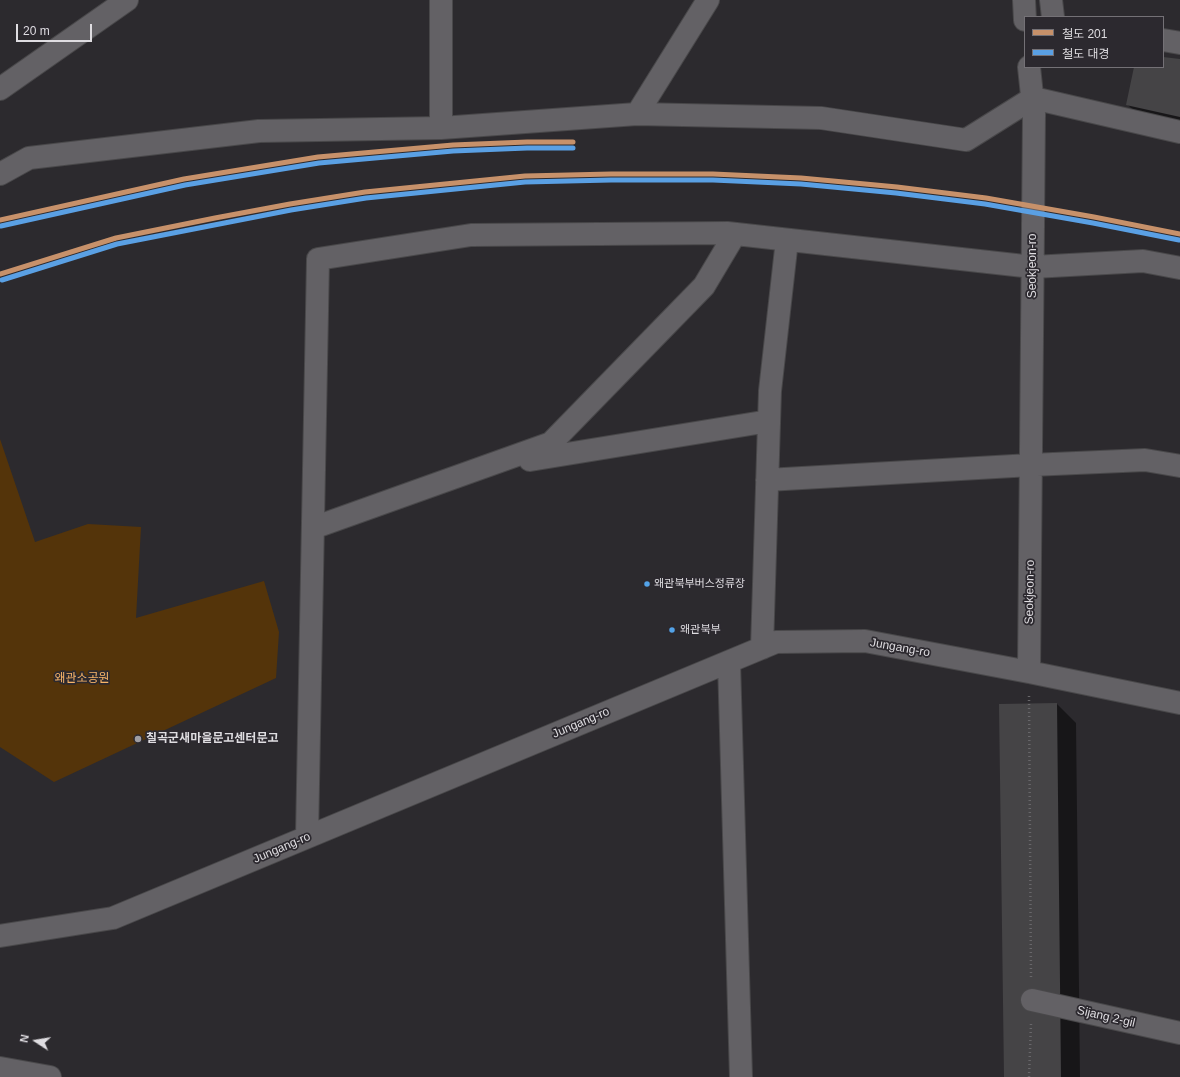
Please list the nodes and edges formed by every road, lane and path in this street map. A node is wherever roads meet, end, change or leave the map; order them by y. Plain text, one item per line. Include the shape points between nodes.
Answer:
1 (126, 0) edge
2 (441, 0) edge
3 (708, 0) edge
4 (1024, 0) edge
5 (1051, 0) edge
6 (1025, 16) edge
7 (1053, 16) edge
8 (1164, 40) edge
9 (1180, 42) edge
10 (1029, 68) edge
11 (0, 89) edge
12 (1032, 98) junction
13 (637, 114) junction
14 (440, 128) junction
15 (1180, 132) edge
16 (0, 174) edge
17 (735, 234) junction
18 (787, 240) junction
19 (1033, 267) junction
20 (1180, 268) edge
21 (769, 420) junction
22 (1031, 465) junction
23 (1180, 466) edge
24 (477, 469) junction
25 (768, 480) junction
26 (313, 528) junction
27 (762, 648) junction
28 (729, 662) junction
29 (1029, 672) junction
30 (1180, 703) edge
31 (306, 837) junction
32 (0, 936) edge
33 (1032, 1000) junction
34 (1180, 1033) edge
35 (0, 1068) edge
36 (50, 1077) edge
37 (741, 1077) edge
38 (1029, 1077) edge

1 - 11 street
2 - 14 street
3 - 13 street
4 - 6 street
5 - 7 street
8 - 9 street
10 - 12 street, Seokjeon-ro
12 - 13 street via 966,140 821,118
12 - 15 street
12 - 19 street, Seokjeon-ro
13 - 14 street
14 - 16 street via 260,131 29,158
17 - 18 street
17 - 24 street via 704,286 551,443
17 - 26 street via 471,234 318,259
18 - 19 street
18 - 21 street
19 - 20 street via 1142,260
19 - 22 street, Seokjeon-ro
21 - 24 street
21 - 25 street
22 - 23 street via 1145,460
22 - 25 street
22 - 29 street, Seokjeon-ro
24 - 26 street
25 - 27 street
26 - 31 street
27 - 28 street, Jungang-ro
27 - 29 street, Jungang-ro via 776,642 865,641
28 - 31 street, Jungang-ro
28 - 37 street
29 - 30 street, Jungang-ro
29 - 33 path
31 - 32 street, Jungang-ro via 113,918
33 - 34 street, Sijang 2-gil
33 - 38 path
35 - 36 street

